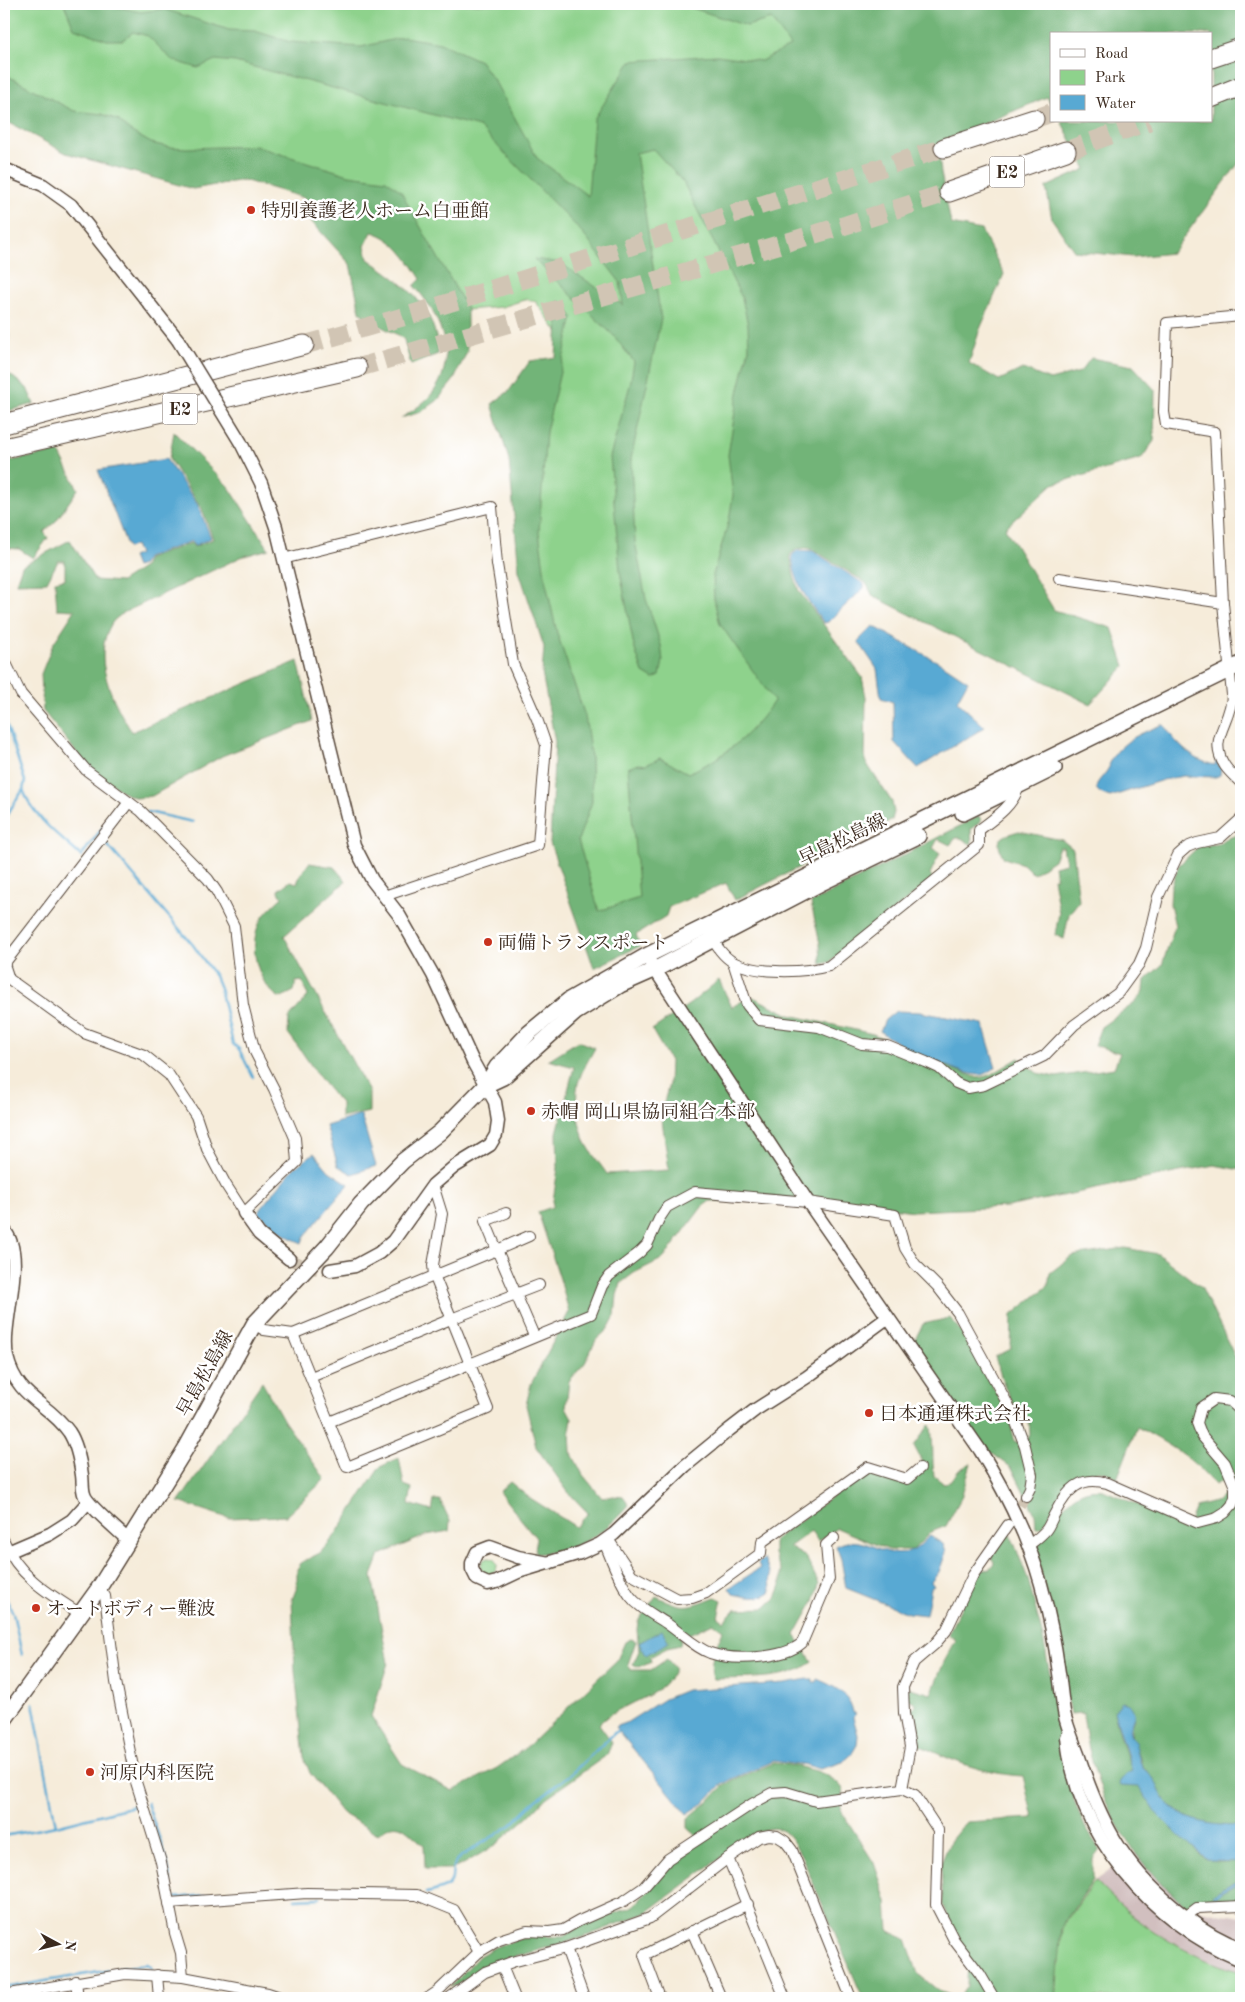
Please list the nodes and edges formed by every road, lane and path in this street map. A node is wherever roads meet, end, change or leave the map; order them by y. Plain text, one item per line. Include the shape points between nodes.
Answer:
1 (1241, 48) edge
2 (1212, 58) edge
3 (1241, 86) edge
4 (1212, 98) edge
5 (1034, 119) tunnel mouth
6 (944, 148) tunnel mouth
7 (1066, 151) tunnel mouth
8 (4, 169) edge
9 (949, 192) tunnel mouth
10 (1241, 316) edge
11 (304, 346) tunnel mouth
12 (356, 368) tunnel mouth
13 (4, 424) edge
14 (4, 448) edge
15 (283, 558) junction
16 (1059, 578) dead end
17 (1223, 603) junction
18 (4, 660) edge
19 (1235, 673) edge
20 (1241, 783) edge
21 (1019, 786) junction
22 (129, 802) junction
23 (1241, 819) edge
24 (384, 896) junction
25 (709, 933) junction
26 (646, 956) junction
27 (732, 962) junction
28 (4, 964) edge
29 (654, 970) junction
30 (486, 1085) junction
31 (434, 1186) junction
32 (808, 1202) junction
33 (244, 1213) junction
34 (506, 1213) dead end
35 (4, 1230) edge
36 (529, 1236) dead end
37 (497, 1250) junction
38 (289, 1259) tunnel mouth
39 (330, 1270) tunnel mouth
40 (434, 1275) junction
41 (539, 1286) dead end
42 (516, 1295) junction
43 (887, 1318) junction
44 (452, 1319) junction
45 (254, 1324) junction
46 (293, 1334) junction
47 (534, 1336) junction
48 (469, 1363) junction
49 (311, 1377) junction
50 (1241, 1411) edge
51 (328, 1422) junction
52 (920, 1468) dead end
53 (1026, 1496) tunnel mouth
54 (88, 1502) junction
55 (1008, 1525) tunnel mouth
56 (834, 1538) dead end
57 (606, 1540) junction
58 (128, 1541) junction
59 (6, 1546) edge
60 (1028, 1546) junction
61 (549, 1563) junction
62 (100, 1588) junction
63 (79, 1613) junction
64 (1066, 1717) junction
65 (4, 1720) edge
66 (902, 1789) junction
67 (728, 1858) junction
68 (169, 1903) junction
69 (748, 1904) junction
70 (1241, 1906) edge
71 (1186, 1917) junction
72 (692, 1931) junction
73 (566, 1948) junction
74 (1241, 1948) edge
75 (479, 1952) junction
76 (1241, 1960) edge
77 (502, 1966) junction
78 (154, 1975) junction
79 (183, 1977) junction
80 (76, 1981) junction
81 (261, 1991) junction
82 (4, 1995) edge
83 (78, 1998) edge
84 (159, 1998) edge
85 (252, 1998) edge
86 (283, 1998) edge
87 (428, 1998) edge
88 (449, 1998) edge
89 (515, 1998) edge
90 (584, 1998) edge
91 (660, 1998) edge
92 (721, 1998) edge
93 (785, 1998) edge
94 (849, 1998) edge
95 (994, 1998) edge

1 - 2 highway
3 - 4 highway
5 - 6 highway, E2
7 - 9 highway, E2
8 - 15 street, bridge via 43,184 71,205 178,340 252,464 269,504
10 - 17 street via 1167,322 1166,424 1215,432
11 - 13 highway, E2
12 - 14 highway, E2
15 - 24 street via 347,823 362,863
15 - 24 street via 492,507 497,564 513,664 546,745 538,845
16 - 17 street
17 - 19 street
18 - 22 street via 21,694 54,734 86,770
19 - 20 street via 1232,707 1217,746 1225,767
19 - 21 main road, 早島松島線
19 - 25 main road, 早島松島線 via 882,842
21 - 25 main road, 早島松島線 via 819,884
21 - 27 street via 1015,798 979,830 979,845 834,963 816,970 800,970 753,967
22 - 28 street
22 - 33 street via 208,879 234,926 243,1005 255,1052 295,1138 297,1162
23 - 27 street via 1220,838 1197,843 1178,855 1158,897 1146,948 1139,964 1118,993 1074,1025 1044,1056 984,1085 968,1088 926,1062 887,1046 862,1044 819,1027 759,1020 747,1005
24 - 30 street via 399,915 433,975
25 - 26 main road, 早島松島線
25 - 27 street
25 - 29 main road, 早島松島線
26 - 29 street
26 - 30 main road, 早島松島線 via 569,1000 530,1033 497,1067
28 - 33 street via 9,979 84,1033 144,1055 169,1075 196,1116 208,1149
29 - 30 main road, 早島松島線 via 620,985 576,1012 503,1078
29 - 32 street
30 - 31 street via 495,1102 496,1135 490,1146 454,1167
30 - 45 main road, 早島松島線 via 361,1204 327,1247
31 - 39 street via 379,1253 355,1266
31 - 40 street via 442,1214
32 - 43 street
32 - 47 street via 695,1192 667,1207 647,1245 609,1276 591,1314
32 - 53 street via 895,1215 905,1248 914,1264 958,1313 1012,1412 1031,1470
33 - 38 street via 259,1234
34 - 37 street via 484,1221
35 - 54 street via 13,1263 5,1337 7,1357 22,1389 70,1433
36 - 37 street
37 - 40 street
37 - 42 street
40 - 44 street
40 - 46 street
41 - 42 street
42 - 44 street
42 - 47 street
43 - 57 street via 729,1430
43 - 60 street via 984,1457
44 - 48 street
44 - 49 street
45 - 46 street via 264,1330
45 - 58 main road, 早島松島線 via 186,1448
46 - 49 street
47 - 48 street
48 - 51 street
48 - 51 street via 488,1408 480,1412 347,1467
49 - 51 street
50 - 60 street via 1230,1400 1214,1398 1201,1408 1198,1415 1199,1431 1224,1463 1235,1487 1232,1505 1225,1513 1198,1523 1108,1483 1085,1481 1064,1496 1046,1530
52 - 57 street via 907,1479 868,1467 762,1542 761,1553 706,1593 692,1598 677,1600 632,1575
54 - 58 street
54 - 59 street via 72,1520 50,1534
55 - 66 street via 972,1575 946,1632 914,1662 903,1687 910,1747
56 - 57 street via 826,1545 829,1579 802,1644 788,1651 750,1658 710,1653 638,1604 624,1586
57 - 61 street
58 - 62 main road, 早島松島線
59 - 63 street via 18,1567 39,1586
60 - 64 street via 1050,1621
61 - 61 street via 493,1584 482,1582 472,1569 477,1552 490,1547
62 - 63 main road, 早島松島線
62 - 68 street via 105,1596 116,1682 136,1782 161,1862
63 - 65 main road, 早島松島線
64 - 71 street via 1088,1784 1110,1834 1147,1884
64 - 76 street via 1069,1758 1077,1787 1114,1858 1162,1911 1215,1949
66 - 75 street via 816,1801 786,1792 772,1793 668,1859 643,1888 624,1901 563,1930 527,1931 499,1940
66 - 95 street via 915,1795 938,1830 936,1905 954,1940
67 - 69 street
67 - 73 street via 650,1918
67 - 94 street via 758,1837 769,1835 784,1840 792,1850
68 - 75 street via 307,1893 417,1895 454,1910
68 - 79 street
69 - 72 street
69 - 93 street
70 - 71 street via 1197,1908
71 - 74 street via 1209,1933
72 - 91 street via 644,1955
72 - 92 street
73 - 77 street
73 - 90 street
75 - 87 street
77 - 88 street via 486,1972
77 - 89 street
78 - 79 street
78 - 80 street via 125,1974
78 - 84 street
79 - 81 street
80 - 82 street
80 - 83 street
81 - 85 street
81 - 86 street

